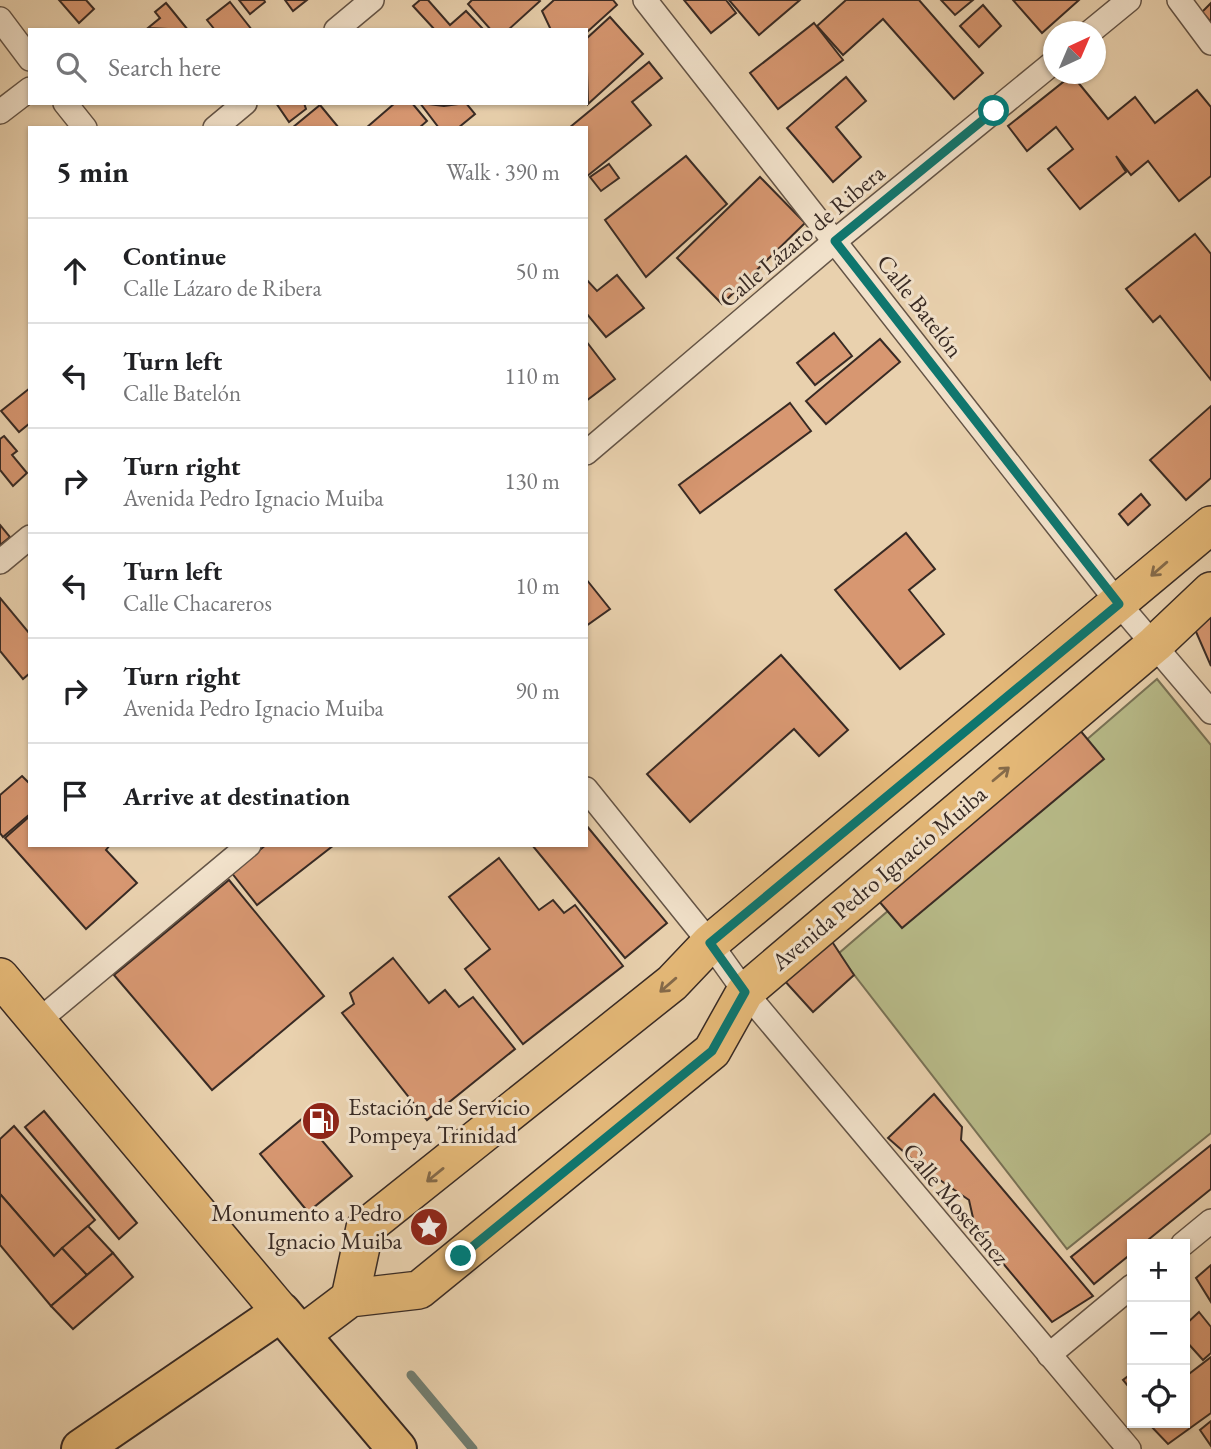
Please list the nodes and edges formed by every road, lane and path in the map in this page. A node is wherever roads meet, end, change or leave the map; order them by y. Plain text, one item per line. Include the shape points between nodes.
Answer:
1 (372, 0) edge
2 (645, 0) edge
3 (1129, 0) edge
4 (1179, 0) edge
5 (0, 19) edge
6 (1103, 21) edge
7 (338, 28) edge
8 (1211, 43) edge
9 (28, 56) edge
10 (1043, 71) edge
11 (28, 91) edge
12 (67, 105) edge
13 (243, 105) edge
14 (0, 112) edge
15 (83, 126) edge
16 (217, 126) edge
17 (835, 241) junction
18 (588, 451) edge
19 (1211, 524) edge
20 (28, 539) edge
21 (0, 562) edge
22 (1211, 592) edge
23 (1119, 604) junction
24 (1155, 644) junction
25 (1211, 712) edge
26 (588, 791) edge
27 (247, 847) edge
28 (710, 943) junction
29 (0, 977) edge
30 (745, 992) junction
31 (37, 1022) junction
32 (1211, 1221) edge
33 (1189, 1239) edge
34 (1127, 1290) edge
35 (350, 1298) junction
36 (291, 1323) junction
37 (1049, 1356) junction
38 (81, 1449) edge
39 (397, 1449) edge
40 (1129, 1449) edge

1 - 7 street
2 - 17 street, Calle Batelón
3 - 6 street
4 - 8 street
5 - 9 street
10 - 17 street, Calle Lázaro de Ribera
11 - 14 street
12 - 15 street
13 - 16 street
17 - 18 street, Calle Lázaro de Ribera
17 - 23 street, Calle Batelón
19 -> 23 main road
20 - 21 street
22 - 24 main road, Avenida Pedro Ignacio Muiba
23 - 24 street, Calle Batelón
23 - 28 main road
24 - 25 street, Calle Batelón
30 -> 24 main road, Avenida Pedro Ignacio Muiba
26 - 28 street, Calle Moseténez
27 - 31 street
28 - 30 street, Calle Moseténez
28 -> 35 main road via 672,983 365,1228
29 - 31 main road
30 - 35 main road, Avenida Pedro Ignacio Muiba via 712,1051 419,1290
30 - 37 street, Calle Moseténez
31 - 36 main road
32 - 33 street
34 - 37 street
35 - 36 main road
36 - 38 highway
36 - 39 highway
37 - 40 street, Calle Moseténez

